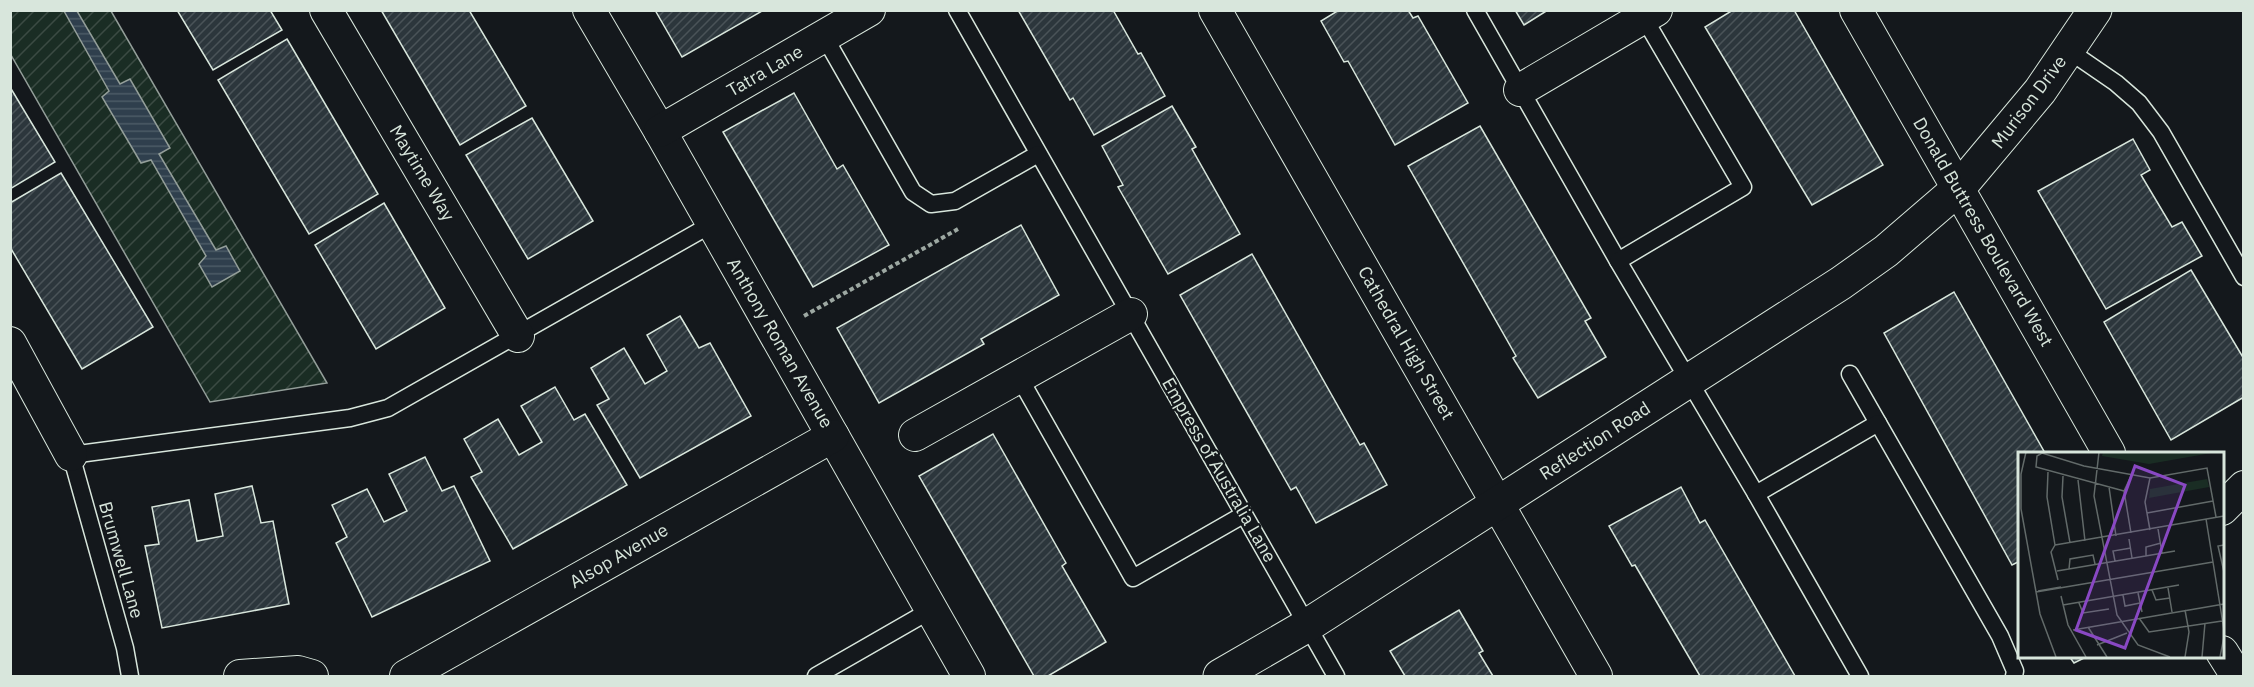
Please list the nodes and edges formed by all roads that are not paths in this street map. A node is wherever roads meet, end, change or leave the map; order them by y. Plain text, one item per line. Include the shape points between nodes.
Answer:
1 (326, 10) edge
2 (589, 10) edge
3 (869, 10) edge
4 (957, 10) edge
5 (1215, 10) edge
6 (1475, 10) edge
7 (1856, 10) edge
8 (2095, 10) edge
9 (1650, 14) edge
10 (824, 36) junction
11 (2068, 50) junction
12 (1520, 90) junction
13 (660, 131) junction
14 (1038, 154) junction
15 (1958, 189) junction
16 (712, 224) junction
17 (1618, 261) junction
18 (2244, 277) edge
19 (1131, 314) junction
20 (518, 336) junction
21 (10, 343) edge
22 (1850, 374) dead end
23 (1019, 377) junction
24 (1688, 381) junction
25 (1878, 423) junction
26 (915, 435) dead end
27 (833, 436) junction
28 (2108, 452) edge
29 (71, 455) junction
30 (2244, 488) edge
31 (1756, 494) junction
32 (1497, 503) junction
33 (2224, 508) edge
34 (1243, 515) junction
35 (932, 610) junction
36 (1308, 625) junction
37 (2224, 654) edge
38 (130, 676) edge
39 (240, 676) edge
40 (312, 676) edge
41 (406, 676) edge
42 (816, 676) edge
43 (969, 676) edge
44 (1220, 676) edge
45 (1336, 676) edge
46 (1596, 676) edge
47 (1860, 676) edge
48 (2014, 676) edge
49 (2237, 676) edge

1 - 20 street, Maytime Way
2 - 13 street, Anthony Roman Avenue
3 - 10 street, Tatra Lane
4 - 14 lane, Empress of Australia Lane
5 - 32 street, Cathedral High Street
6 - 12 lane
7 - 15 street, Donald Buttress Boulevard West
8 - 11 street, Murison Drive
9 - 12 street
9 - 17 lane via 1743,187
10 - 13 street, Tatra Lane
10 - 14 lane via 913,192 931,204 954,201
11 - 15 street, Murison Drive via 2020,117
11 - 18 lane via 2139,103 2161,132
12 - 17 lane
13 - 16 street, Anthony Roman Avenue
14 - 19 lane, Empress of Australia Lane
15 - 24 street, Reflection Road via 1886,251
15 - 28 street, Donald Buttress Boulevard West
16 - 20 lane
16 - 27 street, Anthony Roman Avenue
17 - 24 lane
19 - 23 street
19 - 34 lane, Empress of Australia Lane
20 - 29 lane via 388,408 350,418
21 - 29 street
22 - 25 lane
23 - 26 street
23 - 34 lane via 1133,578
24 - 31 lane
24 - 32 street, Reflection Road
25 - 31 lane
25 - 48 lane via 2000,636
27 - 35 street, Anthony Roman Avenue
27 - 41 street, Alsop Avenue
29 - 38 lane, Brumwell Lane
30 - 33 street
31 - 47 lane
32 - 36 street, Reflection Road
32 - 46 street, Cathedral High Street
34 - 36 lane, Empress of Australia Lane
35 - 42 lane
35 - 43 street, Anthony Roman Avenue
36 - 44 street, Reflection Road
36 - 45 lane, Empress of Australia Lane
37 - 49 street
39 - 40 street via 279,672

